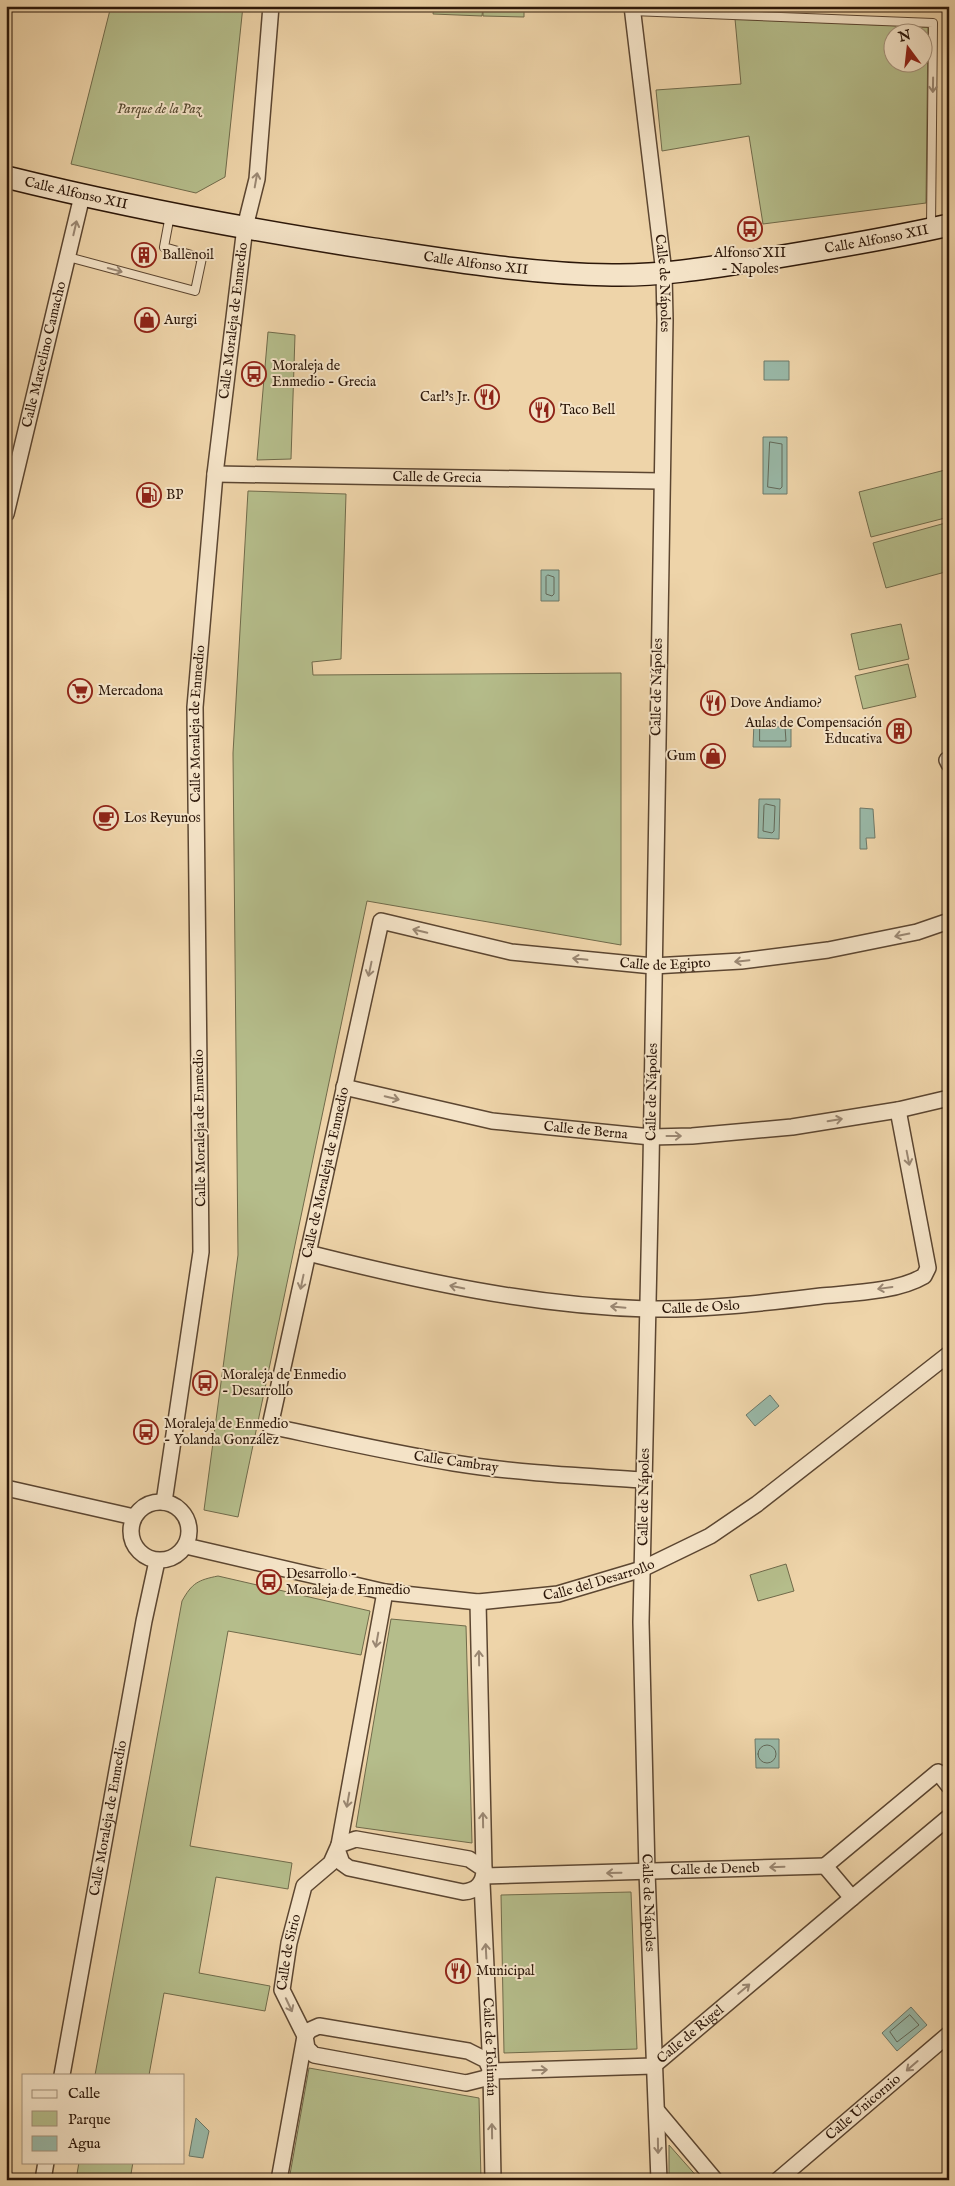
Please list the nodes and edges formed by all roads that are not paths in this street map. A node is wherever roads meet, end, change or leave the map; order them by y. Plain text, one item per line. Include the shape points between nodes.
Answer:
1 (271, 6) edge
2 (632, 8) edge
3 (723, 10) edge
4 (6, 177) edge
5 (82, 196) junction
6 (170, 213) junction
7 (245, 227) junction
8 (940, 227) edge
9 (68, 257) junction
10 (664, 273) junction
11 (215, 474) junction
12 (660, 481) junction
13 (6, 514) edge
14 (381, 921) joint
15 (949, 921) edge
16 (653, 966) junction
17 (344, 1087) junction
18 (949, 1098) edge
19 (898, 1110) junction
20 (652, 1137) junction
21 (308, 1253) junction
22 (648, 1309) junction
23 (949, 1354) edge
24 (270, 1426) joint
25 (644, 1480) junction
26 (6, 1488) edge
27 (164, 1502) junction
28 (134, 1517) junction
29 (186, 1546) junction
30 (157, 1561) junction
31 (642, 1569) junction
32 (385, 1592) junction
33 (478, 1602) junction
34 (949, 1786) edge
35 (949, 1817) edge
36 (338, 1848) junction
37 (825, 1866) junction
38 (647, 1872) junction
39 (483, 1876) junction
40 (852, 1898) junction
41 (949, 2034) edge
42 (304, 2036) junction
43 (654, 2066) junction
44 (491, 2071) junction
45 (62, 2074) edge
46 (658, 2112) junction
47 (46, 2164) edge
48 (42, 2180) edge
49 (279, 2180) edge
50 (493, 2180) edge
51 (659, 2180) edge
52 (715, 2180) edge
53 (778, 2180) edge

7 -> 1 street, Calle Moraleja de Enmedio via 257,179
2 - 3 lane
2 - 10 street, Calle de Nápoles
3 -> 8 lane via 933,23
4 - 5 street, Calle Alfonso XII
5 - 6 street, Calle Alfonso XII
9 -> 5 street, Calle Marcelino Camacho
6 - 7 street, Calle Alfonso XII
9 -> 6 lane via 195,291 202,258 164,247
7 - 10 street, Calle Alfonso XII via 446,260 533,270 612,275
7 - 11 street, Calle Moraleja de Enmedio
8 - 10 street, Calle Alfonso XII via 801,253
9 - 13 street, Calle Marcelino Camacho
10 - 12 street, Calle de Nápoles
11 - 12 street, Calle de Grecia
11 - 27 street, Calle Moraleja de Enmedio via 195,707 201,1252
12 - 16 street, Calle de Nápoles
16 -> 14 street, Calle de Egipto via 511,952
14 -> 17 street, Calle de Moraleja de Enmedio
15 -> 16 street, Calle de Egipto via 917,932 828,950 741,961
16 - 20 street, Calle de Nápoles
17 -> 20 street, Calle de Berna via 492,1121
17 - 21 street, Calle de Moraleja de Enmedio
18 - 19 street, Calle de Berna
20 -> 19 street, Calle de Berna via 792,1127
19 -> 22 street, Calle de Oslo via 928,1260 924,1276 904,1285 814,1297
20 - 22 street, Calle de Nápoles
22 -> 21 street, Calle de Oslo via 554,1302 471,1289
21 -> 24 street, Calle de Moraleja de Enmedio
22 - 25 street, Calle de Nápoles
23 - 31 street, Calle del Desarrollo via 757,1504 710,1536
24 - 25 street, Calle Cambray via 455,1463
25 - 31 street, Calle de Nápoles
26 - 28 street
27 - 28 street via 150,1504
27 - 29 street via 184,1514 189,1535
28 - 30 street via 130,1528 137,1550
29 - 30 street via 173,1558
29 - 32 street, Calle del Desarrollo
30 - 45 street, Calle Moraleja de Enmedio
31 - 33 street, Calle del Desarrollo via 558,1594
31 - 38 street, Calle de Nápoles
32 - 33 street, Calle del Desarrollo
32 -> 36 street
39 -> 33 street, Calle de Tolimán
34 - 37 street via 938,1772
35 - 40 street, Calle de Rigel
36 - 39 street via 356,1840 469,1859
36 - 39 street via 342,1863 350,1868 463,1892 471,1891
36 -> 42 street, Calle de Sirio via 331,1863 304,1886 289,1943 282,1990
37 -> 38 street, Calle de Deneb
37 - 40 street
38 -> 39 street, Calle de Deneb
38 - 43 street, Calle de Nápoles
44 -> 39 street, Calle de Tolimán
43 -> 40 street, Calle de Rigel
41 -> 53 street, Calle Unicornio
42 - 44 street via 319,2026 468,2051 486,2060
42 - 44 street, Calle de Rigel via 307,2048 314,2055 466,2083 486,2078
42 - 49 street
44 -> 43 street, Calle de Rigel
43 - 46 street, Calle de Nápoles
50 -> 44 street, Calle de Tolimán
46 -> 51 street, Calle de Nápoles
46 - 52 street
47 - 48 street

